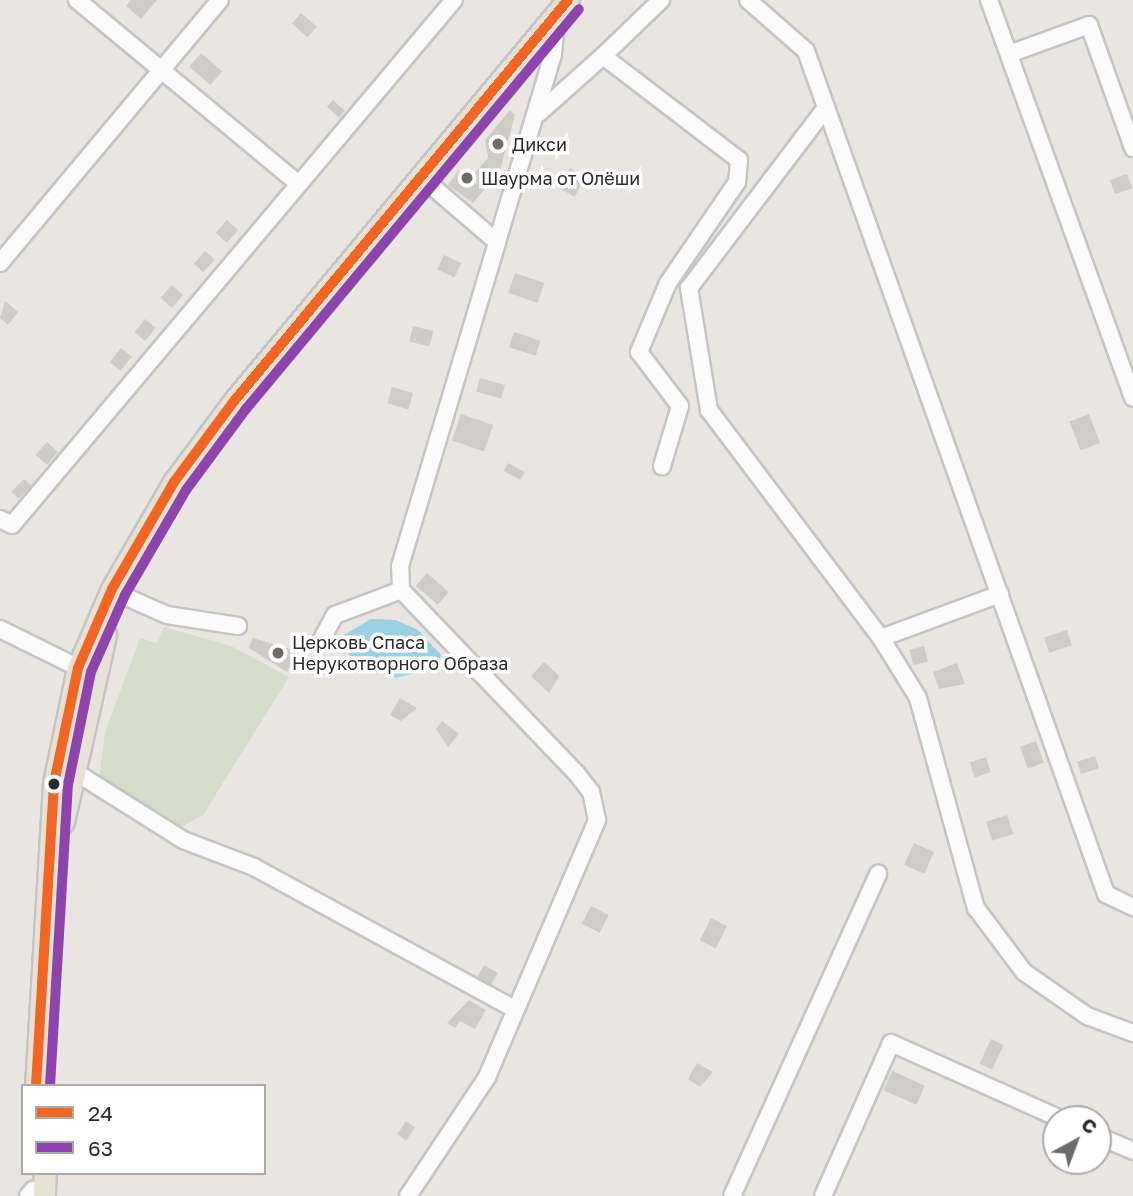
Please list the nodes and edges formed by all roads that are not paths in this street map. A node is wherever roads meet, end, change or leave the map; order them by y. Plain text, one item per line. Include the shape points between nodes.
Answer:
1 (77, 0) edge
2 (220, 0) edge
3 (454, 0) edge
4 (568, 0) edge
5 (582, 0) edge
6 (661, 0) edge
7 (748, 0) edge
8 (989, 0) edge
9 (551, 28) junction
10 (1009, 54) junction
11 (603, 56) junction
12 (161, 71) junction
13 (825, 109) junction
14 (539, 113) junction
15 (1133, 148) edge
16 (427, 182) junction
17 (299, 184) junction
18 (497, 242) junction
19 (0, 263) edge
20 (1133, 398) edge
21 (662, 466) dead end
22 (0, 519) edge
23 (401, 590) junction
24 (1000, 594) junction
25 (124, 596) junction
26 (238, 626) dead end
27 (0, 629) edge
28 (881, 638) junction
29 (322, 639) dead end
30 (85, 672) junction
31 (72, 770) junction
32 (878, 874) dead end
33 (1133, 906) edge
34 (516, 1010) junction
35 (1133, 1033) edge
36 (36, 1084) edge
37 (49, 1084) edge
38 (1042, 1111) edge
39 (1112, 1142) edge
40 (1133, 1151) edge
41 (408, 1196) edge
42 (732, 1196) edge
43 (823, 1196) edge

1 - 12 street
2 - 12 street
3 - 17 street
4 - 9 main road
5 - 9 main road
6 - 11 street
7 - 13 street via 806,51
8 - 10 street
9 - 14 street via 537,93
9 - 16 main road
9 - 30 main road via 294,328 174,482 112,589
10 - 15 street via 1089,26
10 - 20 street
11 - 14 street
11 - 21 street via 739,160 737,182 667,283 639,352 680,406
12 - 17 street
12 - 19 street
13 - 24 street
13 - 28 street via 689,288 709,410
14 - 18 street
16 - 18 street
16 - 25 main road via 203,462
17 - 22 street via 12,525
18 - 23 street via 401,566
23 - 29 street via 335,615
23 - 34 street via 423,625 577,774 596,806 593,836
24 - 28 street
24 - 33 street via 1106,894
25 - 26 street via 167,615
25 - 30 main road
27 - 30 street
28 - 35 street via 918,698 976,908 1024,972 1087,1016
30 - 31 main road
30 - 36 main road via 54,783 44,877
31 - 34 street via 183,840 254,867
31 - 37 main road via 59,854
32 - 42 street
34 - 41 street via 487,1077
38 - 43 street via 891,1043
39 - 40 street

